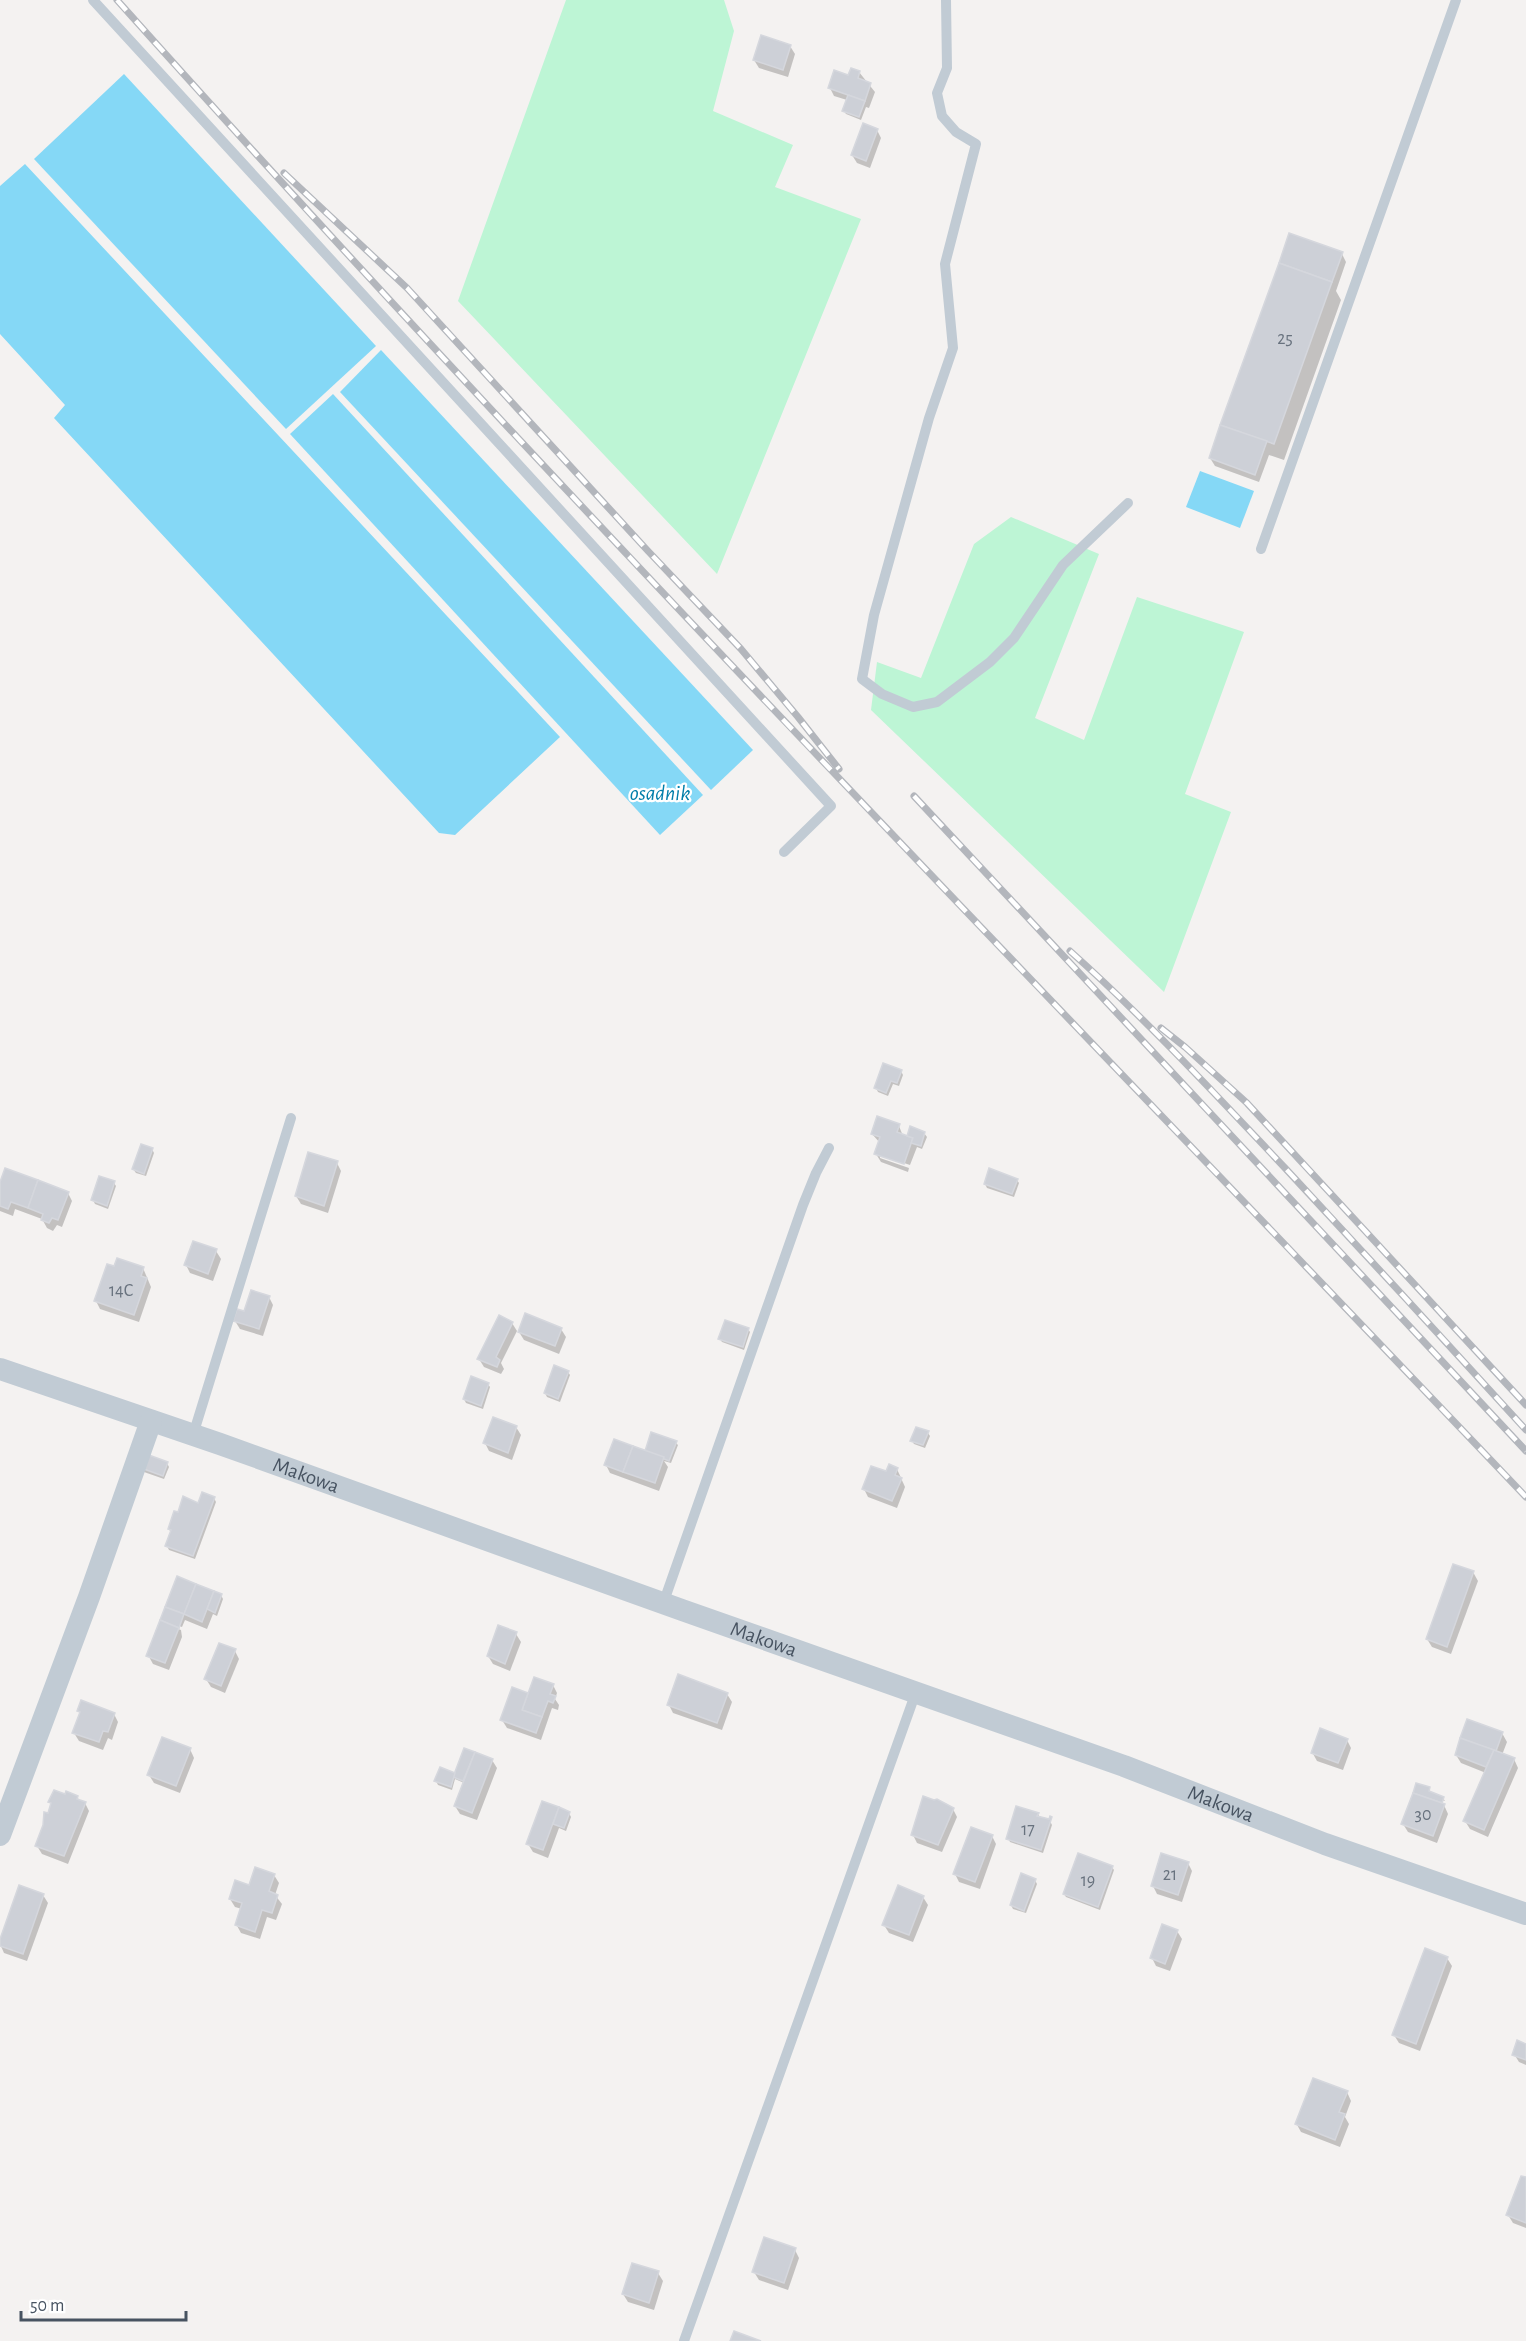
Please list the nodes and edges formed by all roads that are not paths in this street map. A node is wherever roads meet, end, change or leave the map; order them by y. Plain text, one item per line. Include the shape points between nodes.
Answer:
1 (93, 0) edge
2 (946, 0) edge
3 (1456, 0) edge
4 (1128, 503) dead end
5 (1261, 549) dead end
6 (784, 852) dead end
7 (291, 1118) dead end
8 (829, 1148) dead end
9 (0, 1369) edge
10 (151, 1421) junction
11 (193, 1435) junction
12 (663, 1604) junction
13 (916, 1692) junction
14 (0, 1835) edge
15 (1526, 1914) edge
16 (684, 2341) edge

1 - 6 lane via 831,806
2 - 4 lane via 947,68 937,93 942,116 956,132 976,144 945,264 953,348 929,417 877,604 862,679 882,694 913,707 937,702 990,662 1014,638 1063,565
3 - 5 lane
7 - 11 lane
8 - 12 lane via 802,1205
9 - 10 street, Makowa
10 - 11 street, Makowa
10 - 14 street
11 - 12 street, Makowa
12 - 13 street, Makowa
13 - 15 street, Makowa
13 - 16 lane

